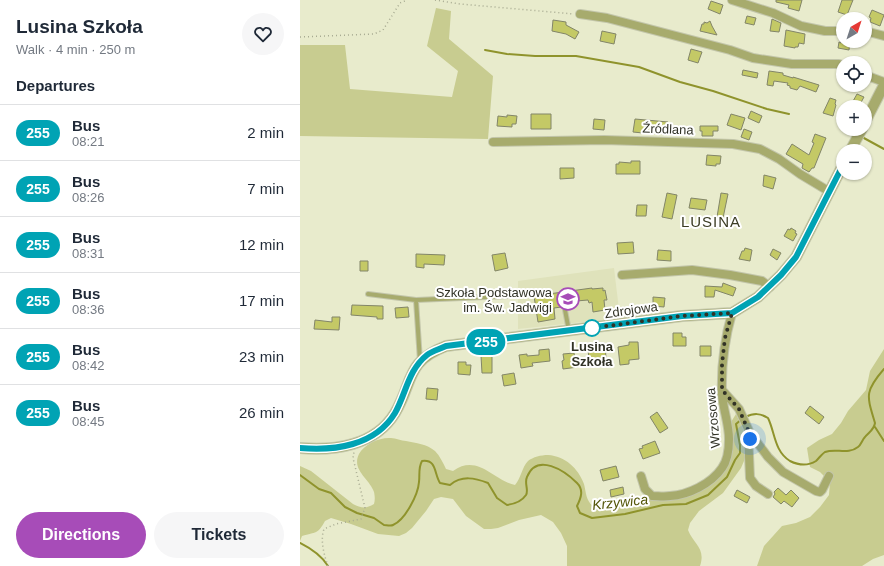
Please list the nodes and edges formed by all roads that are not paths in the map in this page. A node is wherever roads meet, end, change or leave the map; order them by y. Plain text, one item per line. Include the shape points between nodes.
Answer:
1 (732, 0) edge
2 (580, 14) road end
3 (836, 31) edge
4 (872, 33) edge
5 (884, 36) edge
6 (836, 64) edge
7 (872, 78) edge
8 (884, 82) edge
9 (884, 85) edge
10 (872, 108) edge
11 (492, 142) dead end
12 (836, 180) edge
13 (830, 192) junction
14 (622, 275) dead end
15 (770, 287) junction
16 (368, 294) dead end
17 (509, 296) dead end
18 (416, 300) junction
19 (565, 310) dead end
20 (732, 313) junction
21 (570, 331) junction
22 (420, 361) junction
23 (722, 390) junction
24 (746, 426) junction
25 (300, 448) edge
26 (641, 476) dead end
27 (829, 476) dead end
28 (768, 494) dead end

1 - 3 street via 773,13 801,26
2 - 6 street via 607,18 753,58 792,64
4 - 5 street
7 - 8 street
9 - 10 street
11 - 13 street, Źródlana via 604,140 733,144 760,149
12 - 13 street, Zdrojowa
13 - 15 street, Zdrojowa via 796,257
14 - 15 street via 692,270 762,281
15 - 20 street, Zdrojowa
16 - 18 lane
17 - 18 lane
18 - 22 lane
19 - 21 lane
20 - 21 street, Zdrojowa via 682,316
20 - 23 street, Wrzosowa via 725,338
21 - 22 street, Zdrojowa via 446,346 428,354
22 - 25 street, Zdrojowa via 395,413 373,436 337,448
23 - 24 street via 733,401
23 - 26 street, Wrzosowa via 728,426 728,454 722,468 712,479 691,491 670,496 652,496 645,489
24 - 27 street via 768,458 783,472 820,492
24 - 28 street via 750,439 750,478 752,483

